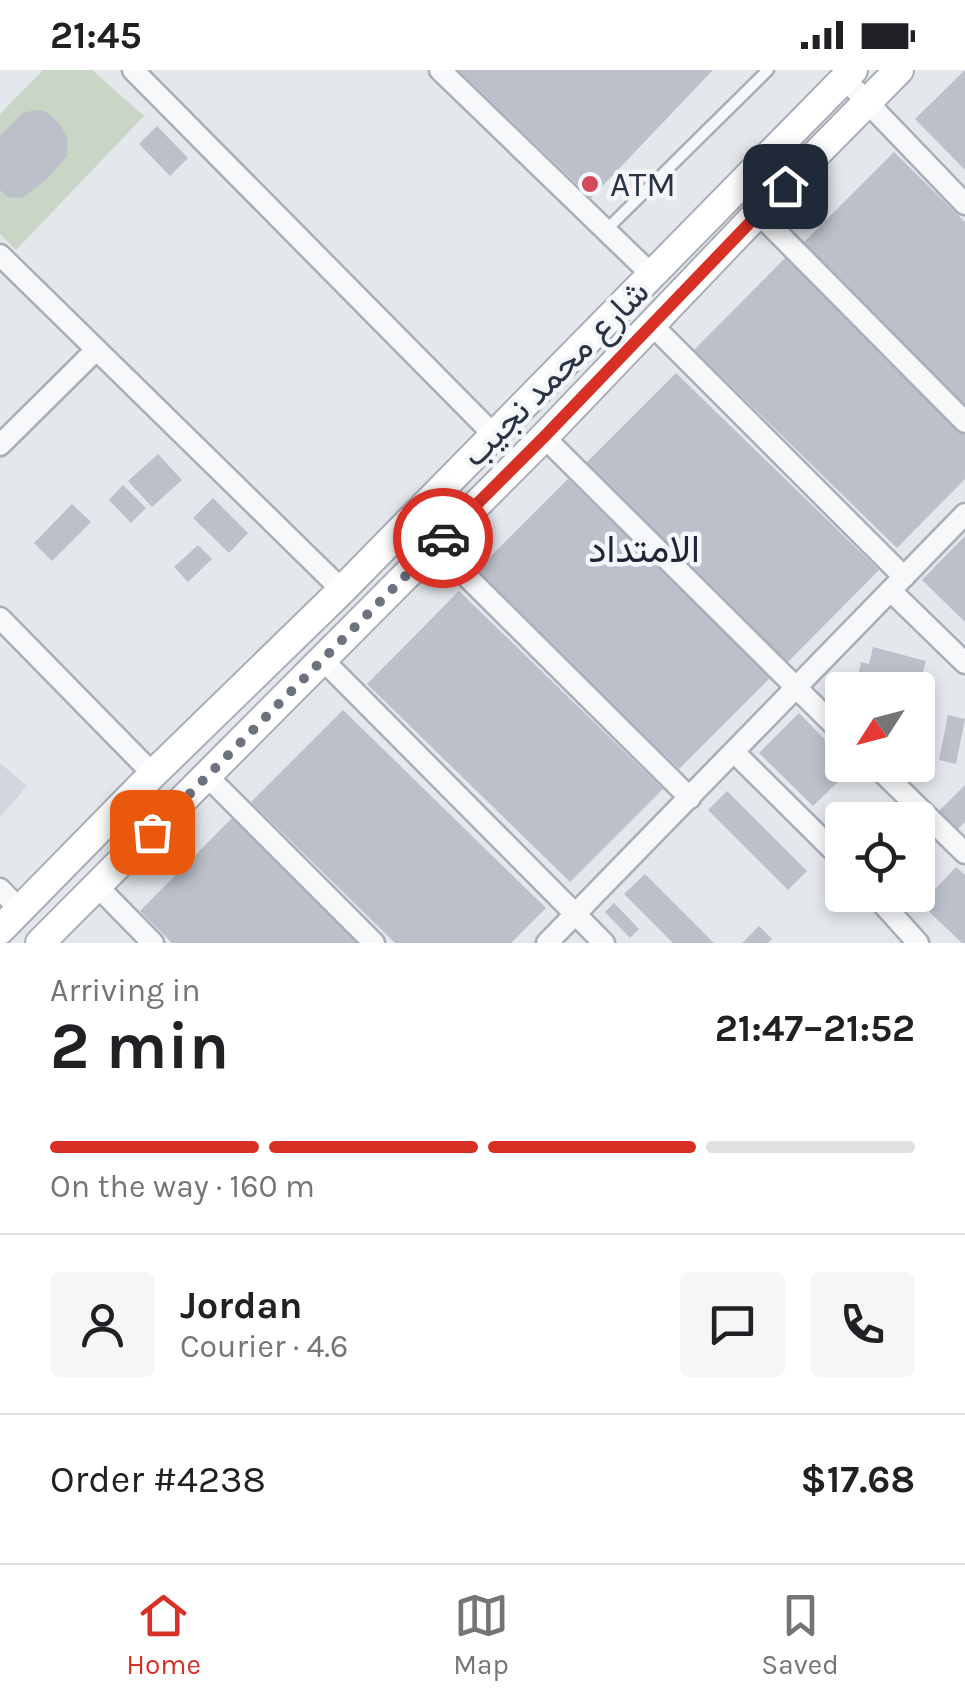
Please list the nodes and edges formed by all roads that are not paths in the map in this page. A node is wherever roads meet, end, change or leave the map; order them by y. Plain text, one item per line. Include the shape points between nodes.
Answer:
1 (133, 70) edge
2 (440, 70) edge
3 (768, 70) edge
4 (899, 70) edge
5 (844, 73) edge
6 (866, 103) junction
7 (965, 204) edge
8 (758, 214) junction
9 (606, 230) junction
10 (0, 255) edge
11 (652, 275) junction
12 (651, 324) junction
13 (96, 350) junction
14 (965, 422) edge
15 (494, 435) junction
16 (544, 437) junction
17 (0, 445) edge
18 (965, 514) edge
19 (436, 546) junction
20 (897, 584) junction
21 (342, 590) junction
22 (0, 618) edge
23 (323, 660) junction
24 (965, 662) edge
25 (797, 688) junction
26 (825, 715) edge
27 (735, 752) junction
28 (154, 774) junction
29 (207, 776) junction
30 (893, 782) edge
31 (690, 798) junction
32 (825, 842) edge
33 (965, 853) edge
34 (96, 886) junction
35 (0, 889) edge
36 (890, 912) edge
37 (574, 915) junction
38 (10, 920) edge
39 (40, 943) edge
40 (153, 943) edge
41 (374, 943) edge
42 (547, 943) edge
43 (604, 943) edge
44 (918, 943) edge

1 - 15 street
2 - 9 street
3 - 9 lane
4 - 6 main road, شارع محمد نجيب
5 - 6 street
5 - 11 main road, شارع محمد نجيب
6 - 7 street
6 - 8 main road, شارع محمد نجيب
8 - 12 main road, شارع محمد نجيب
8 - 14 street
9 - 11 street
10 - 13 street
11 - 15 main road, شارع محمد نجيب
12 - 16 main road, شارع محمد نجيب
12 - 20 street
13 - 17 street
13 - 21 street
15 - 21 main road, شارع محمد نجيب
16 - 19 main road, شارع محمد نجيب
16 - 25 street
18 - 20 street
19 - 23 main road, شارع محمد نجيب
19 - 31 street
20 - 24 street
20 - 25 street
21 - 28 main road, شارع محمد نجيب
22 - 28 street
23 - 29 main road, شارع محمد نجيب
23 - 37 street
25 - 26 street
25 - 27 street
27 - 31 street
27 - 32 street
28 - 38 main road, شارع محمد نجيب
29 - 34 main road, شارع محمد نجيب
29 - 41 street
30 - 33 street
31 - 37 street
34 - 39 main road, شارع محمد نجيب
34 - 40 street
35 - 38 street
36 - 44 street
37 - 42 street
37 - 43 street

